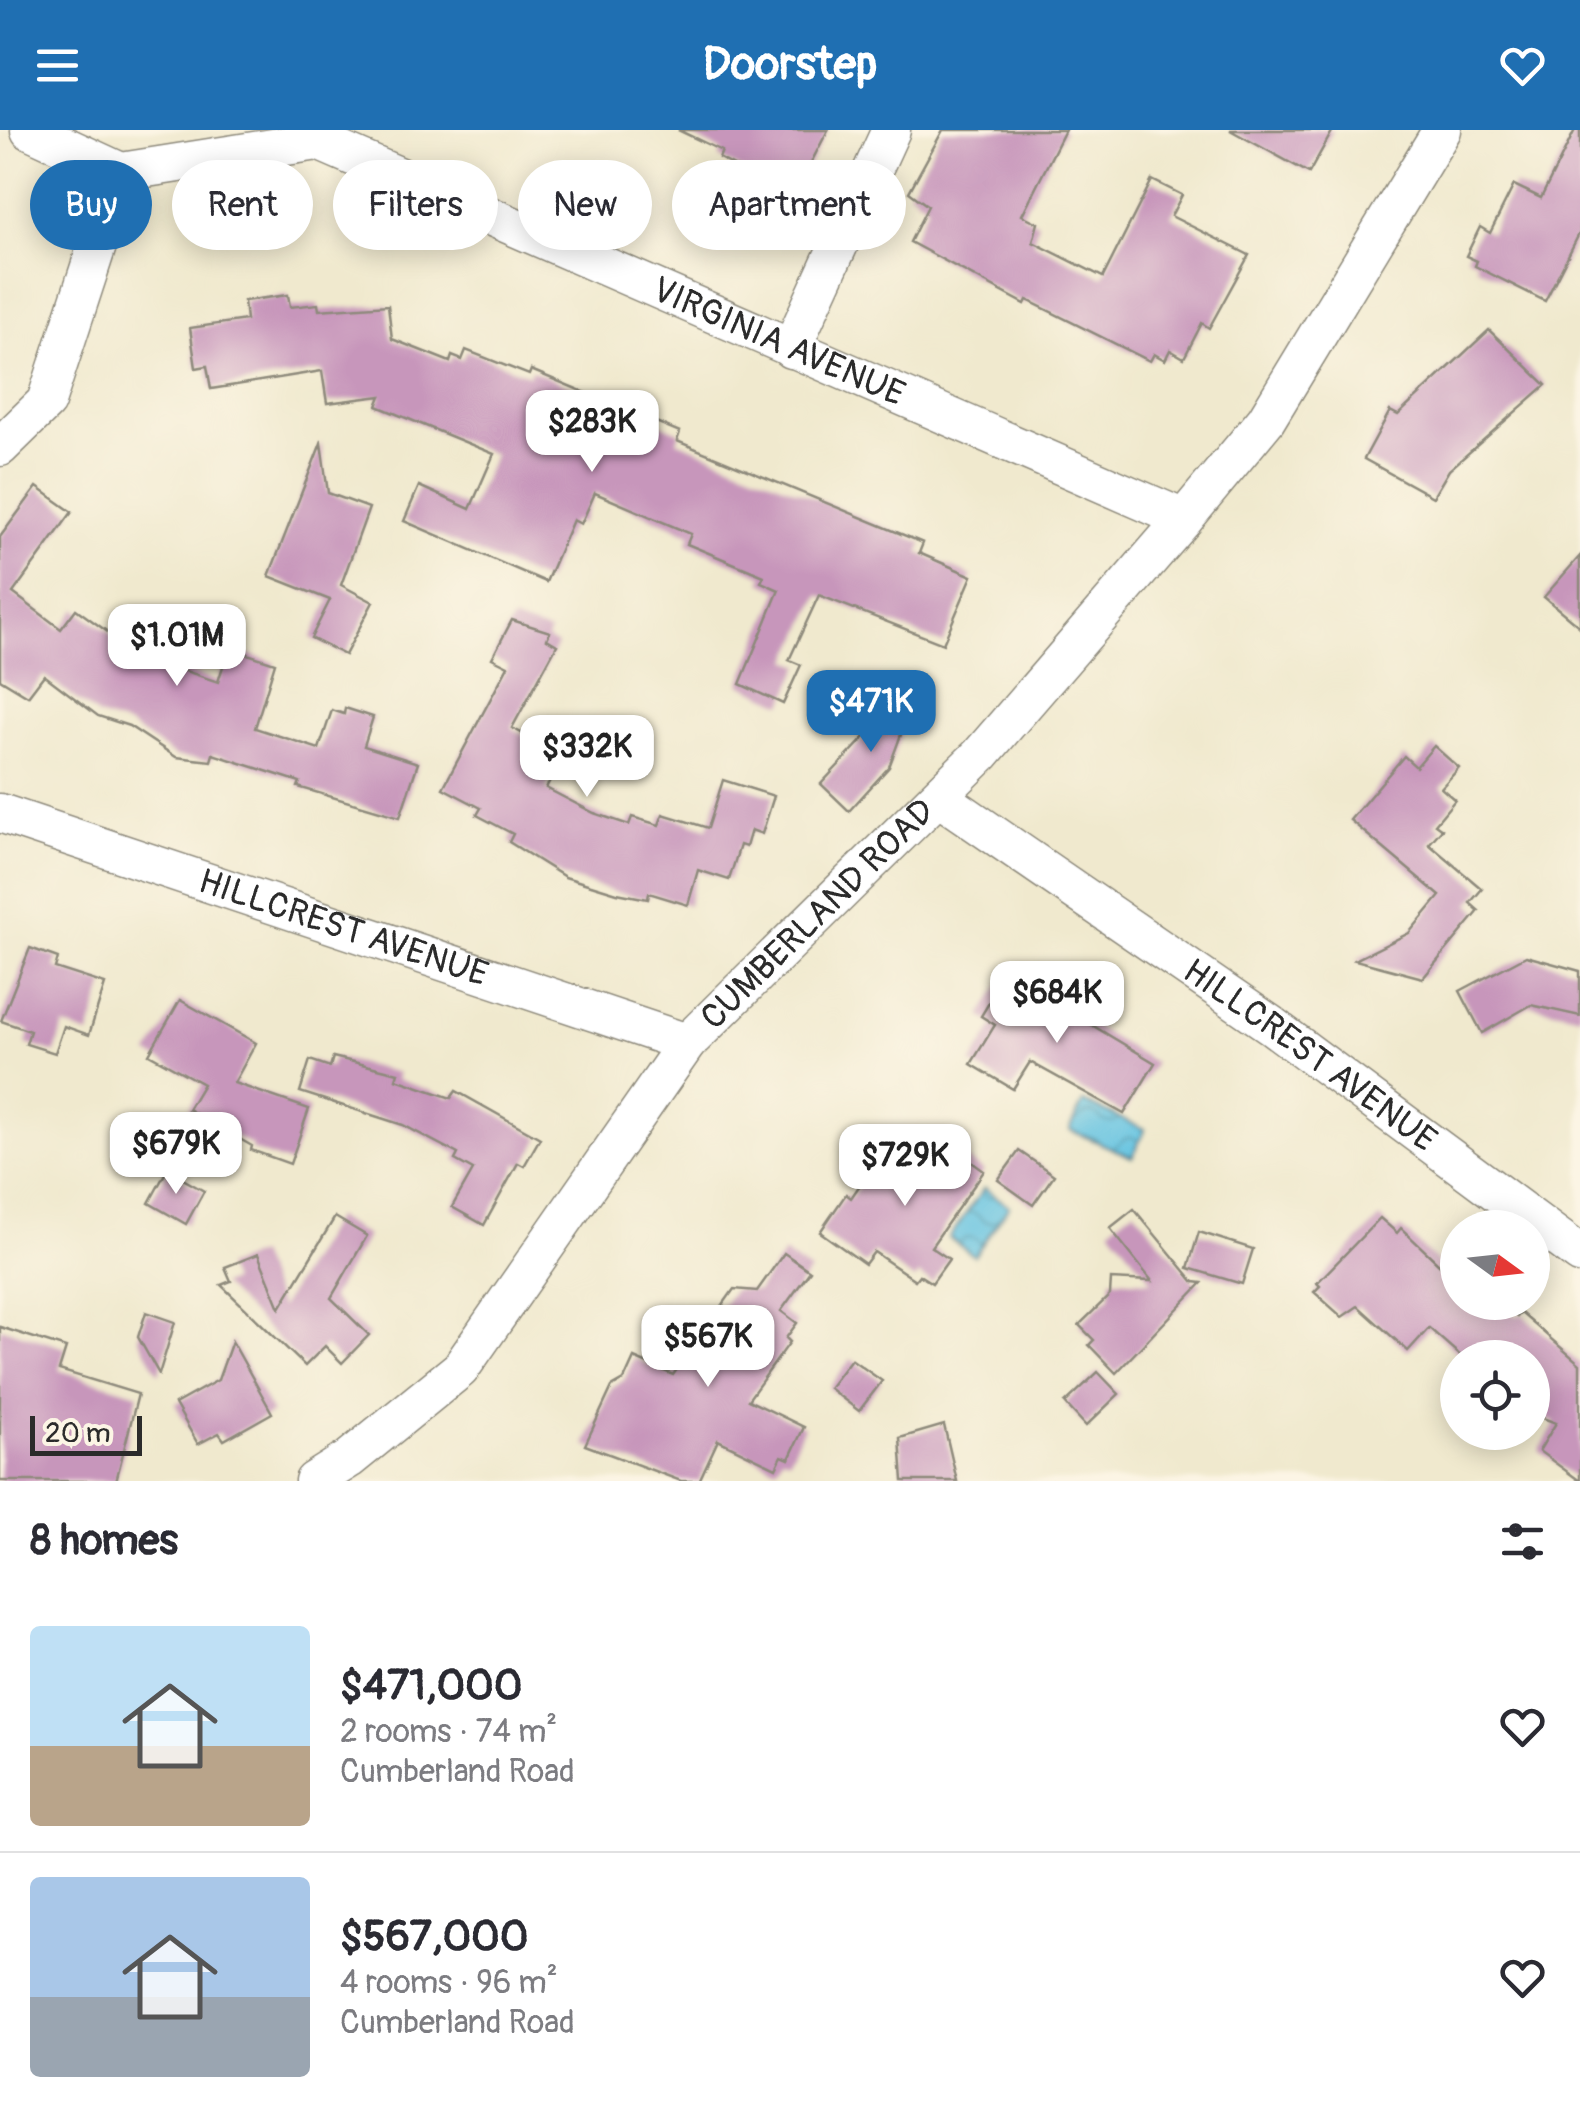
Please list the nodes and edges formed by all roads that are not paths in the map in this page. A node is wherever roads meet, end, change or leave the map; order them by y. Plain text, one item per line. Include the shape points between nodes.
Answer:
1 (30, 130) edge
2 (891, 130) edge
3 (1442, 130) edge
4 (95, 160) edge
5 (152, 167) edge
6 (96, 250) edge
7 (791, 348) junction
8 (0, 447) edge
9 (1184, 519) junction
10 (939, 797) junction
11 (0, 813) edge
12 (687, 1044) junction
13 (1580, 1254) edge
14 (314, 1481) edge

1 - 4 street
2 - 7 street
3 - 9 street, CUMBERLAND ROAD via 1266,420
5 - 7 street, VIRGINIA AVENUE via 318,141
6 - 8 street via 46,402
7 - 9 street, VIRGINIA AVENUE
9 - 10 street, CUMBERLAND ROAD
10 - 12 street, CUMBERLAND ROAD
10 - 13 street, HILLCREST AVENUE via 1270,1025
11 - 12 street, HILLCREST AVENUE
12 - 14 street, CUMBERLAND ROAD via 460,1369

